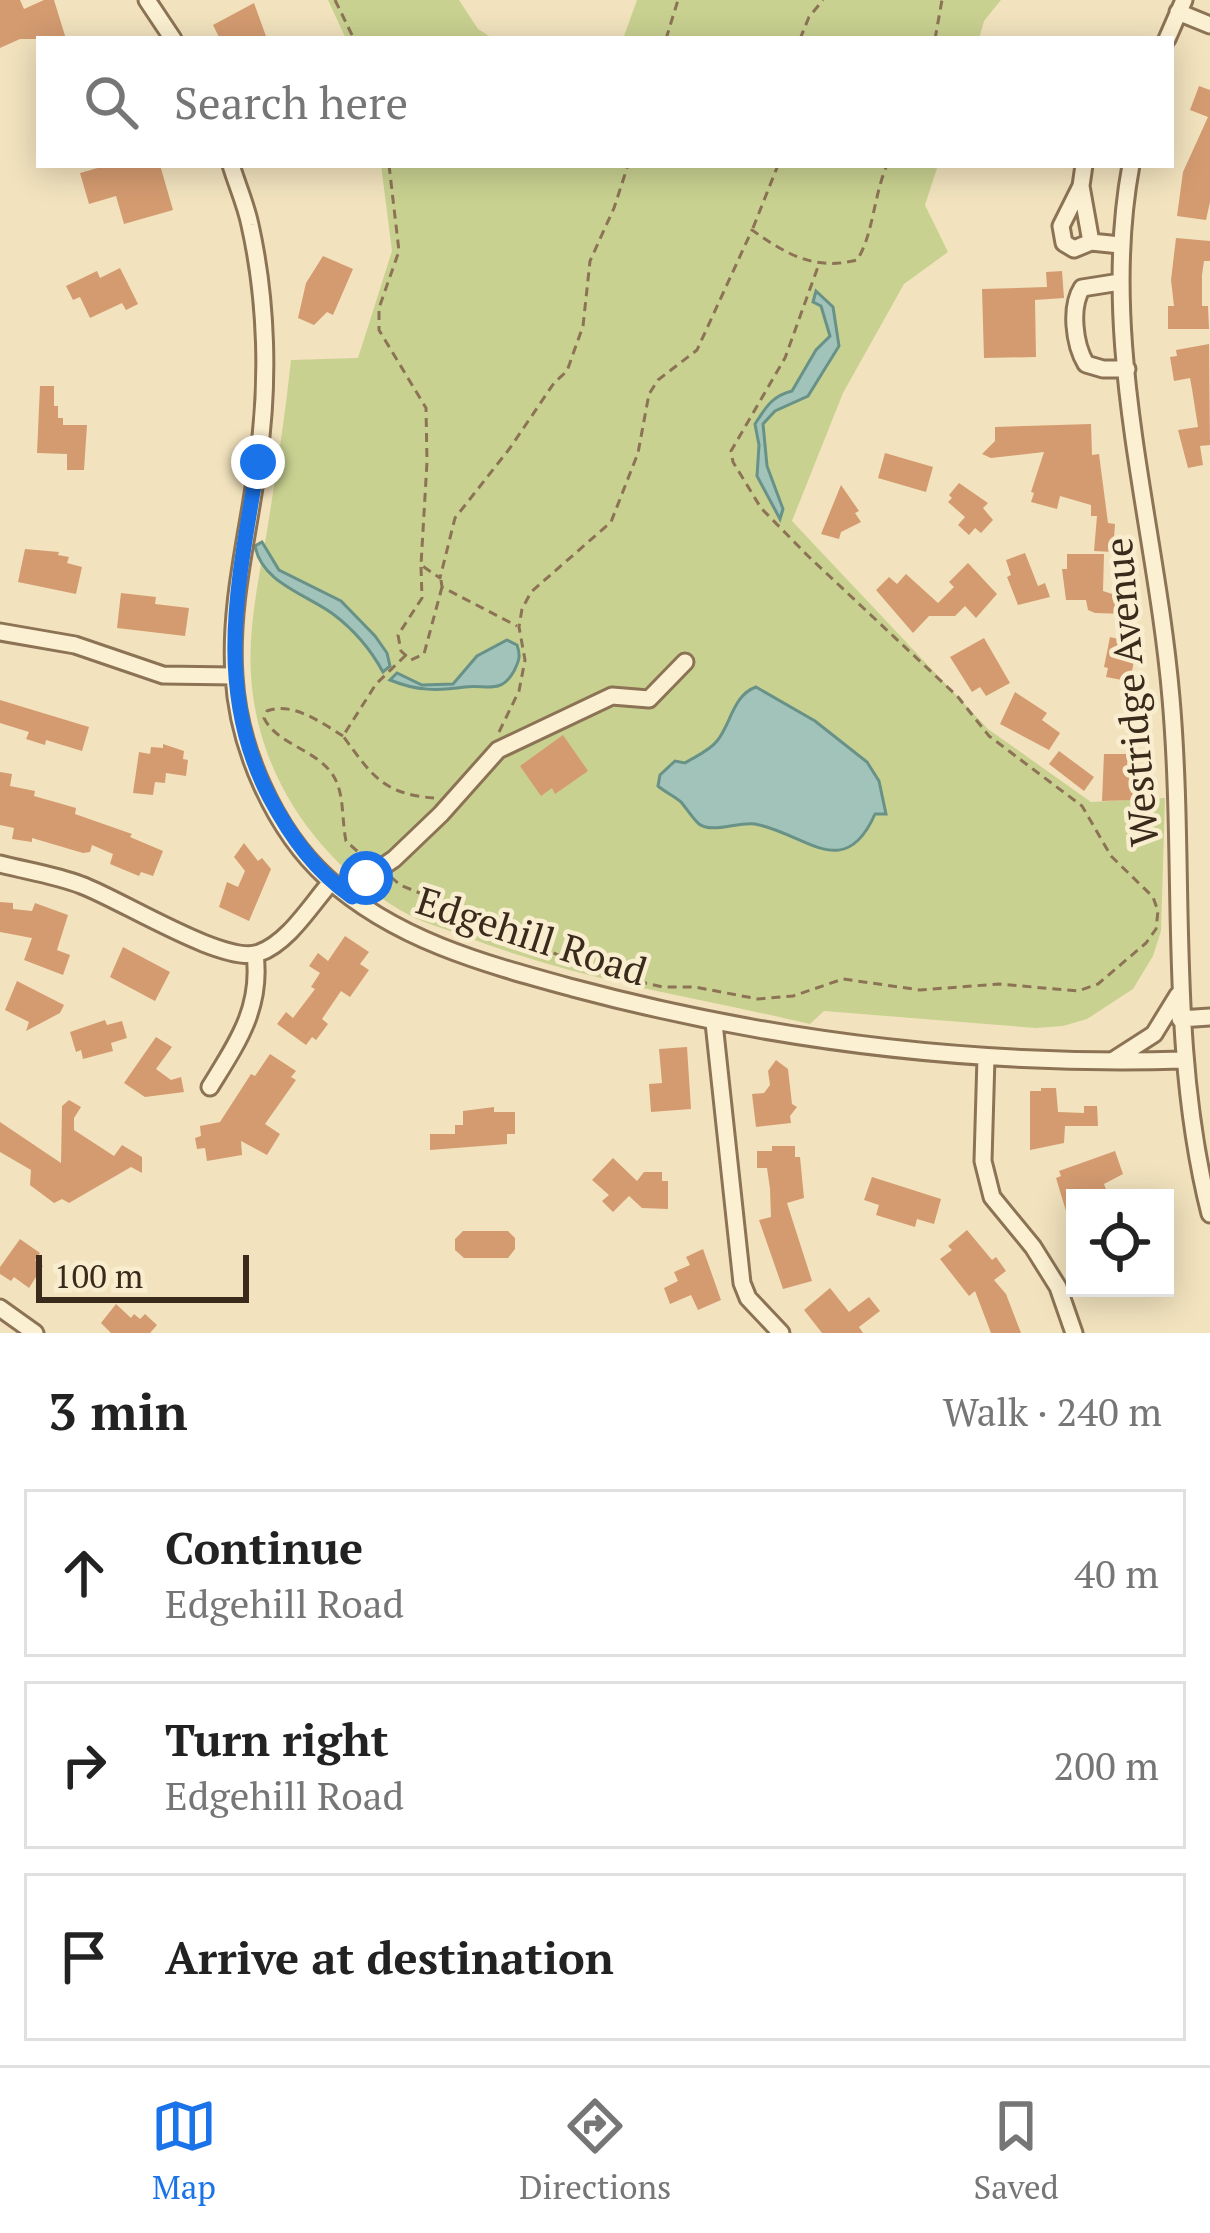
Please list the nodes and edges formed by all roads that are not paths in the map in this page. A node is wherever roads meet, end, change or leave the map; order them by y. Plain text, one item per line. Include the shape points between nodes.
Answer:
1 (147, 0) edge
2 (1181, 6) edge
3 (1210, 25) edge
4 (171, 36) edge
5 (1168, 36) edge
6 (232, 168) edge
7 (1084, 168) edge
8 (1131, 168) edge
9 (1077, 213) junction
10 (1091, 242) junction
11 (1120, 244) junction
12 (1120, 282) junction
13 (1126, 369) junction
14 (0, 632) edge
15 (685, 662) dead end
16 (234, 676) junction
17 (0, 864) edge
18 (331, 882) junction
19 (352, 897) junction
20 (256, 954) junction
21 (1179, 992) junction
22 (1210, 1017) edge
23 (1180, 1019) junction
24 (714, 1023) junction
25 (986, 1057) junction
26 (1183, 1060) junction
27 (1109, 1062) junction
28 (210, 1087) dead end
29 (1210, 1214) edge
30 (0, 1308) edge
31 (35, 1333) edge
32 (781, 1333) edge
33 (1073, 1333) edge

1 - 4 street
2 - 3 street
2 - 5 street
6 - 16 street, Edgehill Road via 250,224 265,403 237,588
7 - 9 street via 1072,198
8 - 11 street, Westridge Avenue
9 - 10 street
9 - 10 street via 1061,226 1064,243 1082,249
10 - 11 street
11 - 12 street, Westridge Avenue
12 - 13 street, Westridge Avenue
12 - 13 street via 1089,284 1075,306 1086,364
13 - 21 street, Westridge Avenue via 1171,699
14 - 16 street via 75,645 163,675
15 - 19 street via 649,699 612,696 500,748
16 - 18 street, Edgehill Road via 262,783 289,833
17 - 20 street via 79,884 213,949
18 - 19 street, Edgehill Road
18 - 20 street via 278,943
19 - 24 street, Edgehill Road via 442,949
20 - 28 street via 255,1006
21 - 23 street, Westridge Avenue
21 - 27 street via 1154,1034
22 - 23 street
23 - 26 street, Westridge Avenue
24 - 25 street, Edgehill Road
24 - 32 street via 742,1283
25 - 27 street, Edgehill Road
25 - 33 street via 983,1161 992,1197 1058,1287
26 - 27 street, Edgehill Road
26 - 29 street, Westridge Avenue
30 - 31 street

